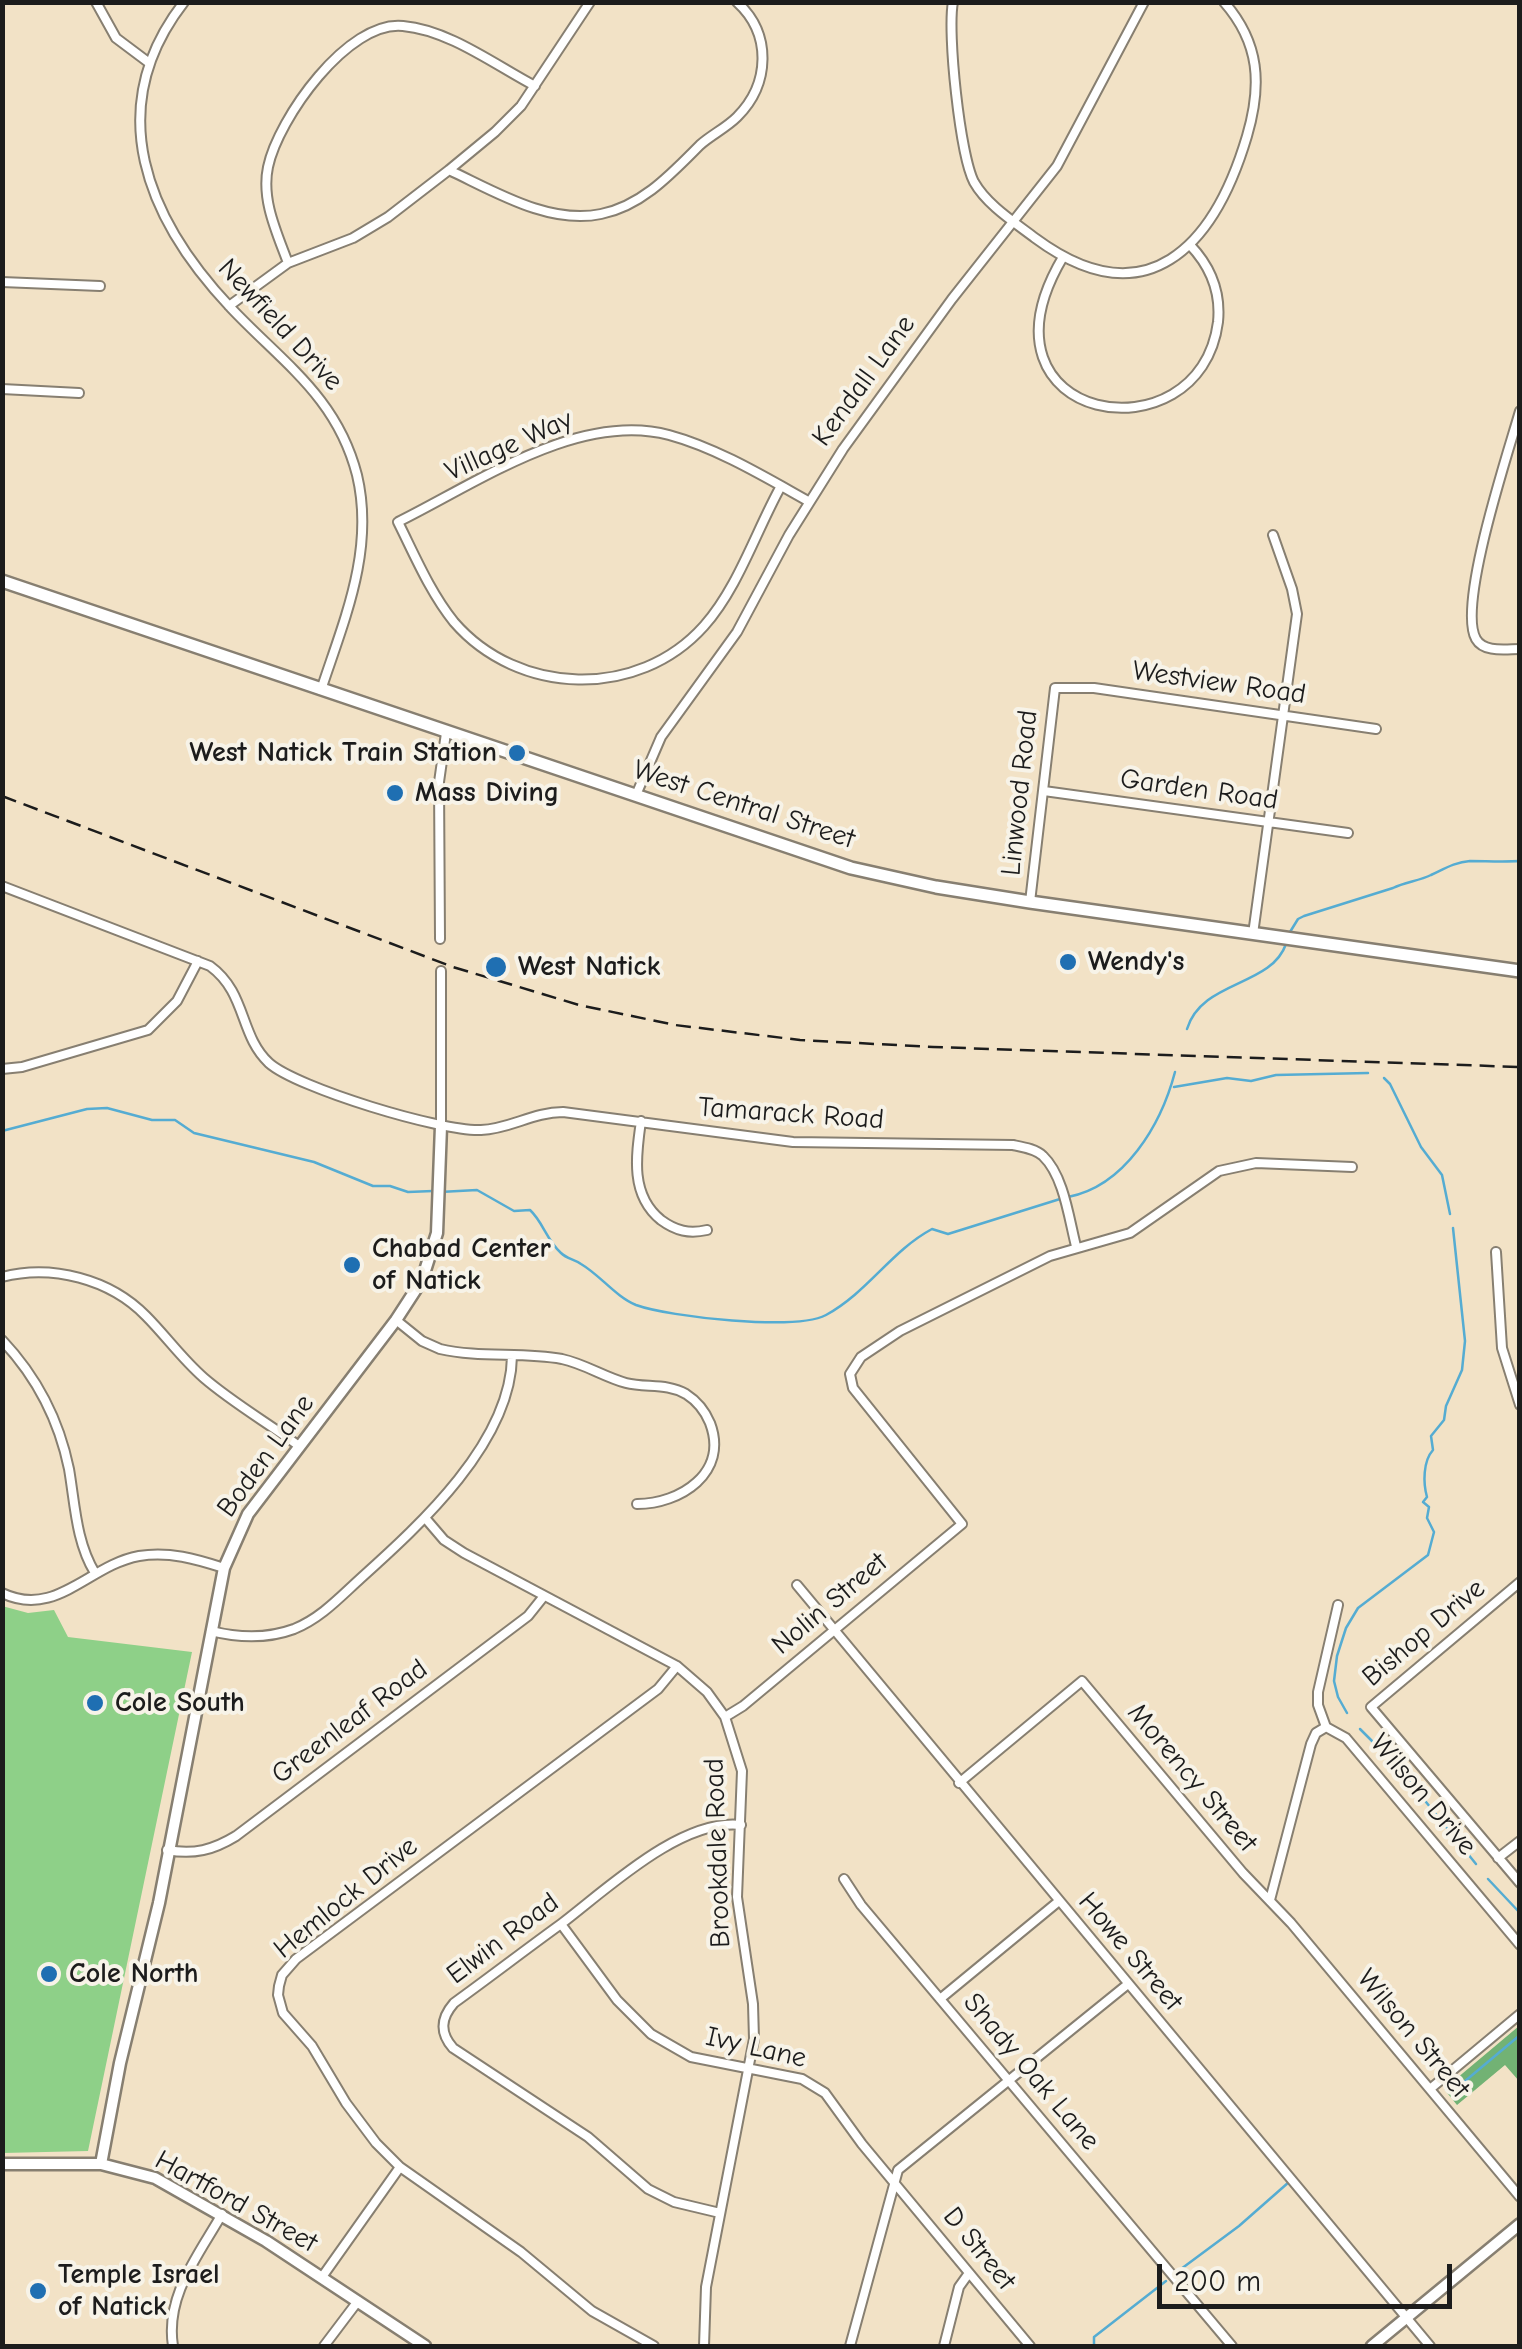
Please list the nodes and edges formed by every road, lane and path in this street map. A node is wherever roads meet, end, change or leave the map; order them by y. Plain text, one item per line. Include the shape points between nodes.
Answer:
1 (96, 2) edge
2 (184, 2) edge
3 (590, 2) edge
4 (737, 2) edge
5 (953, 2) edge
6 (1144, 2) edge
7 (1224, 2) edge
8 (148, 62) junction
9 (535, 86) junction
10 (448, 170) junction
11 (1014, 222) junction
12 (1190, 246) junction
13 (1063, 257) junction
14 (288, 263) junction
15 (2, 282) edge
16 (100, 286) dead end
17 (229, 306) junction
18 (2, 389) edge
19 (79, 392) dead end
20 (1520, 412) edge
21 (781, 486) junction
22 (808, 501) junction
23 (1273, 535) dead end
24 (2, 581) edge
25 (1520, 649) edge
26 (1055, 688) joint
27 (321, 690) junction
28 (1282, 715) junction
29 (1376, 729) dead end
30 (446, 733) junction
31 (1044, 791) junction
32 (636, 796) junction
33 (1268, 822) junction
34 (1348, 834) dead end
35 (2, 886) edge
36 (1030, 902) junction
37 (1253, 934) junction
38 (440, 939) dead end
39 (198, 961) junction
40 (441, 971) dead end
41 (1520, 971) edge
42 (2, 1069) edge
43 (641, 1122) junction
44 (441, 1126) junction
45 (1352, 1168) dead end
46 (707, 1230) dead end
47 (1076, 1246) junction
48 (1496, 1252) dead end
49 (2, 1277) edge
50 (396, 1320) junction
51 (2, 1340) edge
52 (512, 1356) junction
53 (1515, 1379) edge
54 (1520, 1405) edge
55 (299, 1446) junction
56 (637, 1504) dead end
57 (426, 1519) junction
58 (224, 1568) junction
59 (95, 1573) junction
60 (1520, 1582) edge
61 (797, 1585) dead end
62 (2, 1593) edge
63 (544, 1596) junction
64 (1338, 1605) dead end
65 (210, 1630) junction
66 (834, 1630) junction
67 (677, 1666) junction
68 (725, 1716) junction
69 (1326, 1727) junction
70 (960, 1782) junction
71 (741, 1825) junction
72 (1520, 1841) edge
73 (167, 1850) junction
74 (1498, 1858) junction
75 (844, 1879) dead end
76 (1520, 1883) edge
77 (1270, 1900) junction
78 (1059, 1901) junction
79 (561, 1924) junction
80 (1520, 1945) edge
81 (1128, 1984) junction
82 (940, 1999) junction
83 (1520, 2014) edge
84 (749, 2071) junction
85 (1010, 2081) junction
86 (1430, 2089) junction
87 (2, 2164) edge
88 (101, 2164) junction
89 (400, 2168) junction
90 (893, 2180) junction
91 (1520, 2197) edge
92 (720, 2213) junction
93 (222, 2214) junction
94 (1520, 2224) edge
95 (969, 2273) junction
96 (322, 2276) junction
97 (358, 2301) junction
98 (1406, 2318) junction
99 (173, 2346) edge
100 (324, 2346) edge
101 (425, 2346) edge
102 (654, 2346) edge
103 (704, 2346) edge
104 (850, 2346) edge
105 (944, 2346) edge
106 (1030, 2346) edge
107 (1232, 2346) edge
108 (1372, 2346) edge
109 (1430, 2346) edge

1 - 8 street via 116,38
2 - 8 street, Newfield Drive
3 - 9 street
4 - 10 street via 760,30 762,72 754,94 648,193 598,215 536,209
5 - 11 street via 949,35 968,167 980,190
6 - 11 street, Kendall Lane via 1067,150
7 - 12 street via 1251,43 1256,99 1232,179
8 - 17 street, Newfield Drive via 139,115 145,170 174,232
9 - 10 street via 495,132
9 - 14 street via 429,32 383,27 362,36 300,99 268,165 268,201
10 - 14 street via 388,218
11 - 13 street
11 - 22 street, Kendall Lane via 873,404
12 - 13 street via 1130,273 1091,270
12 - 13 street via 1216,287 1212,344 1186,386 1135,408 1085,402 1047,370 1039,317
14 - 17 street
15 - 16 street
17 - 27 street, Newfield Drive via 320,398 343,434 358,478 360,562
18 - 19 street
20 - 25 street via 1472,605 1476,640 1491,649
21 - 21 street, Village Way via 682,439 618,430 554,444 398,522 434,594 476,642 526,671 599,680 653,665 704,626
21 - 22 street, Village Way
22 - 32 street, Kendall Lane via 738,632 661,737
23 - 28 street via 1297,614
24 - 27 main road, West Central Street
26 - 28 street, Westview Road
26 - 31 street, Linwood Road
27 - 30 main road, West Central Street
28 - 29 street, Westview Road
28 - 33 street
30 - 32 main road, West Central Street
30 - 38 street via 438,782
31 - 33 street, Garden Road
31 - 36 street, Linwood Road
32 - 36 main road, West Central Street via 851,868
33 - 34 street, Garden Road
33 - 37 street
35 - 39 street
36 - 37 main road, West Central Street
37 - 41 main road, West Central Street
39 - 42 street via 177,1002 148,1030
39 - 44 street, Tamarack Road via 230,985 257,1049 275,1068
40 - 44 street, Boden Lane
43 - 44 street, Tamarack Road via 550,1112 494,1129
43 - 46 street via 636,1170 647,1205 674,1228
43 - 47 street, Tamarack Road via 812,1143 1013,1145 1043,1155 1060,1187
44 - 50 street, Boden Lane via 437,1233 427,1270
45 - 47 street via 1230,1167 1130,1233
47 - 66 street, Nolin Street via 883,1341 856,1363 850,1374 858,1395 962,1524
48 - 53 street via 1499,1327
49 - 55 street via 61,1274 115,1292 149,1318 201,1376
50 - 52 street via 440,1349
50 - 55 street, Boden Lane
51 - 59 street via 52,1414
52 - 56 street via 564,1360 624,1382 672,1388 703,1410 714,1450 701,1479 671,1500
52 - 57 street via 499,1415
53 - 54 street
55 - 58 street, Boden Lane via 242,1525
57 - 63 street, Brookdale Road via 454,1547
57 - 65 street via 308,1622 258,1637
58 - 59 street via 152,1555
58 - 65 street, Boden Lane
59 - 62 street via 51,1599 29,1602
60 - 74 street, Bishop Drive via 1370,1707
61 - 66 street, Howe Street
63 - 67 street, Brookdale Road
63 - 73 street, Greenleaf Road via 528,1616 236,1836 194,1853
64 - 69 street via 1318,1692
65 - 73 street, Boden Lane
66 - 68 street, Nolin Street
66 - 70 street, Howe Street
67 - 68 street, Brookdale Road
67 - 89 street, Hemlock Drive via 658,1689 296,1959 282,1976 283,2014
68 - 71 street, Brookdale Road via 742,1771
69 - 77 street via 1311,1744
69 - 80 street, Wilson Drive via 1346,1738
70 - 77 street, Morency Street via 1082,1681
70 - 78 street, Howe Street
71 - 79 street, Elwin Road via 714,1826 677,1841
71 - 84 street, Brookdale Road via 736,1897 754,2015
72 - 74 street
73 - 88 street, Boden Lane
74 - 76 street, Bishop Drive
75 - 82 street, Shady Oak Lane
77 - 86 street, Wilson Street
78 - 81 street, Howe Street
78 - 82 street
79 - 84 street, Ivy Lane via 651,2034 691,2057
79 - 92 street, Elwin Road via 454,2003 442,2026 447,2041 588,2137 648,2189
81 - 85 street
81 - 98 street, Howe Street
82 - 85 street, Shady Oak Lane
83 - 86 street
84 - 90 street, Ivy Lane via 818,2087
84 - 92 street, Brookdale Road
85 - 90 street
85 - 107 street, Shady Oak Lane
86 - 91 street, Wilson Street
87 - 88 street, Hartford Street
88 - 93 street, Hartford Street via 155,2178
89 - 96 street
89 - 102 street, Hemlock Drive via 592,2311
90 - 95 street, D Street
90 - 104 street
92 - 103 street, Brookdale Road
93 - 96 street, Hartford Street
93 - 99 street via 175,2299
94 - 98 street
95 - 105 street
95 - 106 street, D Street
96 - 97 street, Hartford Street
97 - 100 street
97 - 101 street, Hartford Street
98 - 108 street
98 - 109 street, Howe Street

